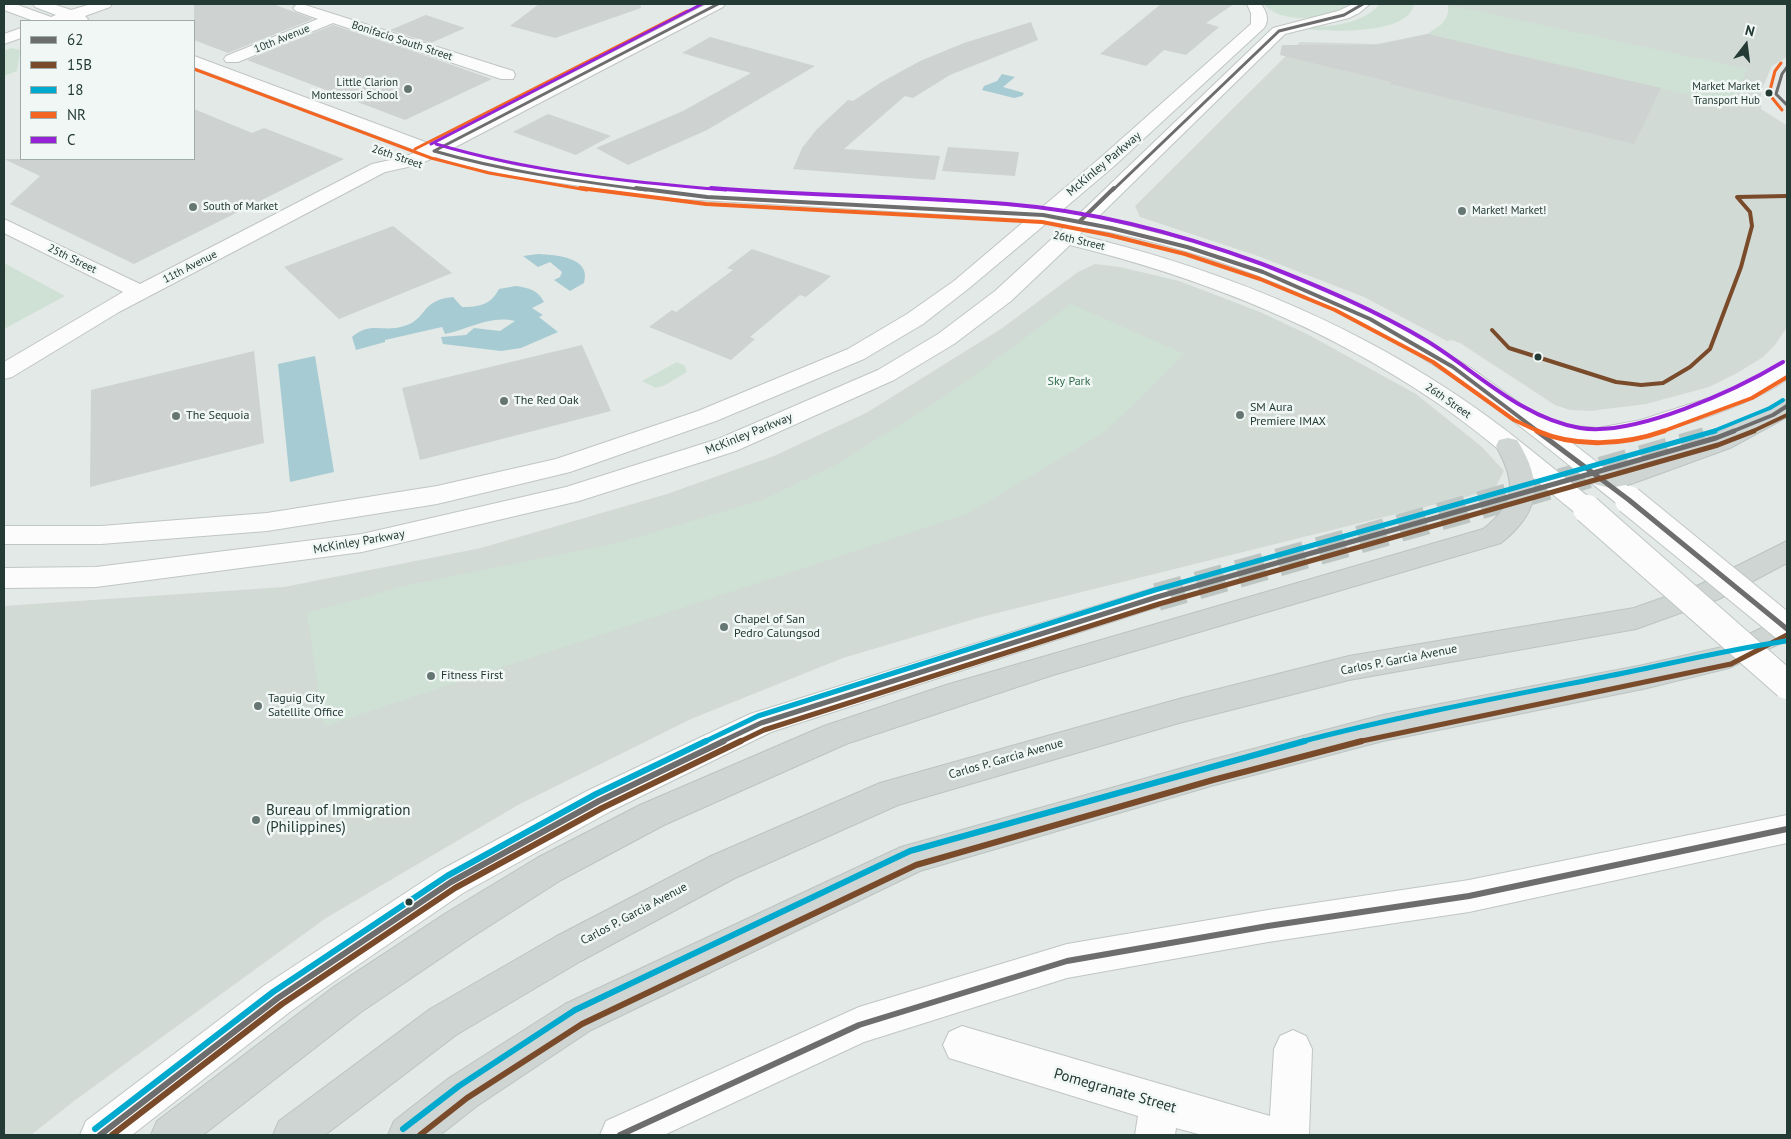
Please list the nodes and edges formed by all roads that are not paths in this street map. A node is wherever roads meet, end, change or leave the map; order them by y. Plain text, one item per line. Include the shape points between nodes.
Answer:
1 (40, 4) edge
2 (105, 4) edge
3 (684, 4) edge
4 (718, 4) edge
5 (1363, 4) edge
6 (4, 5) edge
7 (1254, 5) edge
8 (298, 7) edge
9 (71, 16) junction
10 (43, 20) edge
11 (58, 20) edge
12 (83, 20) edge
13 (342, 21) junction
14 (1320, 21) junction
15 (20, 33) edge
16 (4, 39) edge
17 (232, 60) dead end
18 (195, 61) edge
19 (505, 75) dead end
20 (195, 78) edge
21 (434, 151) junction
22 (411, 152) junction
23 (384, 161) junction
24 (1043, 215) junction
25 (4, 225) edge
26 (1026, 229) junction
27 (1073, 229) junction
28 (140, 292) junction
29 (1787, 368) edge
30 (4, 372) edge
31 (1787, 407) edge
32 (1518, 414) junction
33 (1508, 446) junction
34 (1599, 477) junction
35 (4, 535) edge
36 (1782, 552) edge
37 (6, 581) edge
38 (1157, 597) tunnel mouth
39 (1787, 628) edge
40 (1787, 685) edge
41 (1787, 829) edge
42 (962, 1045) dead end
43 (1293, 1049) dead end
44 (1157, 1120) edge
45 (100, 1135) edge
46 (171, 1135) edge
47 (293, 1135) edge
48 (408, 1135) edge
49 (620, 1135) edge
50 (1268, 1135) edge
51 (1289, 1135) edge

1 - 9 main road
2 - 9 main road
3 - 22 main road, 11th Avenue
4 - 21 main road, 11th Avenue
5 - 14 main road, McKinley Parkway
6 - 10 main road
7 - 14 main road via 1276,16
7 - 24 main road, McKinley Parkway via 1259,13 1259,26 1106,164
8 - 13 main road, Bonifacio South Street
9 - 11 main road
9 - 12 main road
13 - 17 main road, 10th Avenue
13 - 19 main road, Bonifacio South Street
14 - 27 main road, McKinley Parkway via 1279,31
15 - 16 main road
18 - 22 main road, 26th Street
20 - 23 main road, 26th Street
21 - 22 main road, 11th Avenue
21 - 24 main road, 26th Street via 476,163 590,184 707,197
22 - 23 main road, 11th Avenue
22 - 26 main road, 26th Street via 454,175 694,212 939,220
23 - 28 main road, 11th Avenue
24 - 26 main road, McKinley Parkway
24 - 27 main road, 26th Street
25 - 28 main road, 25th Street
26 - 27 main road, 26th Street
26 - 35 main road, McKinley Parkway via 915,320 856,354 708,416 561,466 437,495 267,522 101,534
27 - 32 main road, 26th Street via 1187,247 1263,272 1338,303 1437,356
27 - 33 main road, 26th Street via 1200,274 1299,314 1397,366 1446,398
27 - 37 main road, McKinley Parkway via 1003,296 946,339 886,375 727,445 570,495 372,542 96,576
28 - 30 main road, 11th Avenue
29 - 32 main road via 1749,391 1652,427 1608,435 1582,436 1551,429
31 - 34 main road via 1721,442 1622,478
32 - 34 main road, 26th Street
33 - 40 main road, 26th Street, bridge via 1587,509
33 - 46 main road via 1523,478 1522,500 1512,522 1492,536 946,697 835,735 652,815 549,869 388,972 280,1049
34 - 39 main road, 26th Street, bridge
36 - 47 main road, Carlos P. Garcia Avenue via 1708,592 1636,618 1349,668 1112,729 891,793 723,867 568,949 443,1022
38 - 45 main road via 761,723 599,801 451,882 278,998
39 - 48 main road via 1729,657 1383,728 913,858 578,1017 463,1092
41 - 49 main road via 1469,896 1067,961 859,1025
42 - 44 main road, Pomegranate Street
43 - 51 main road
44 - 50 main road, Pomegranate Street

